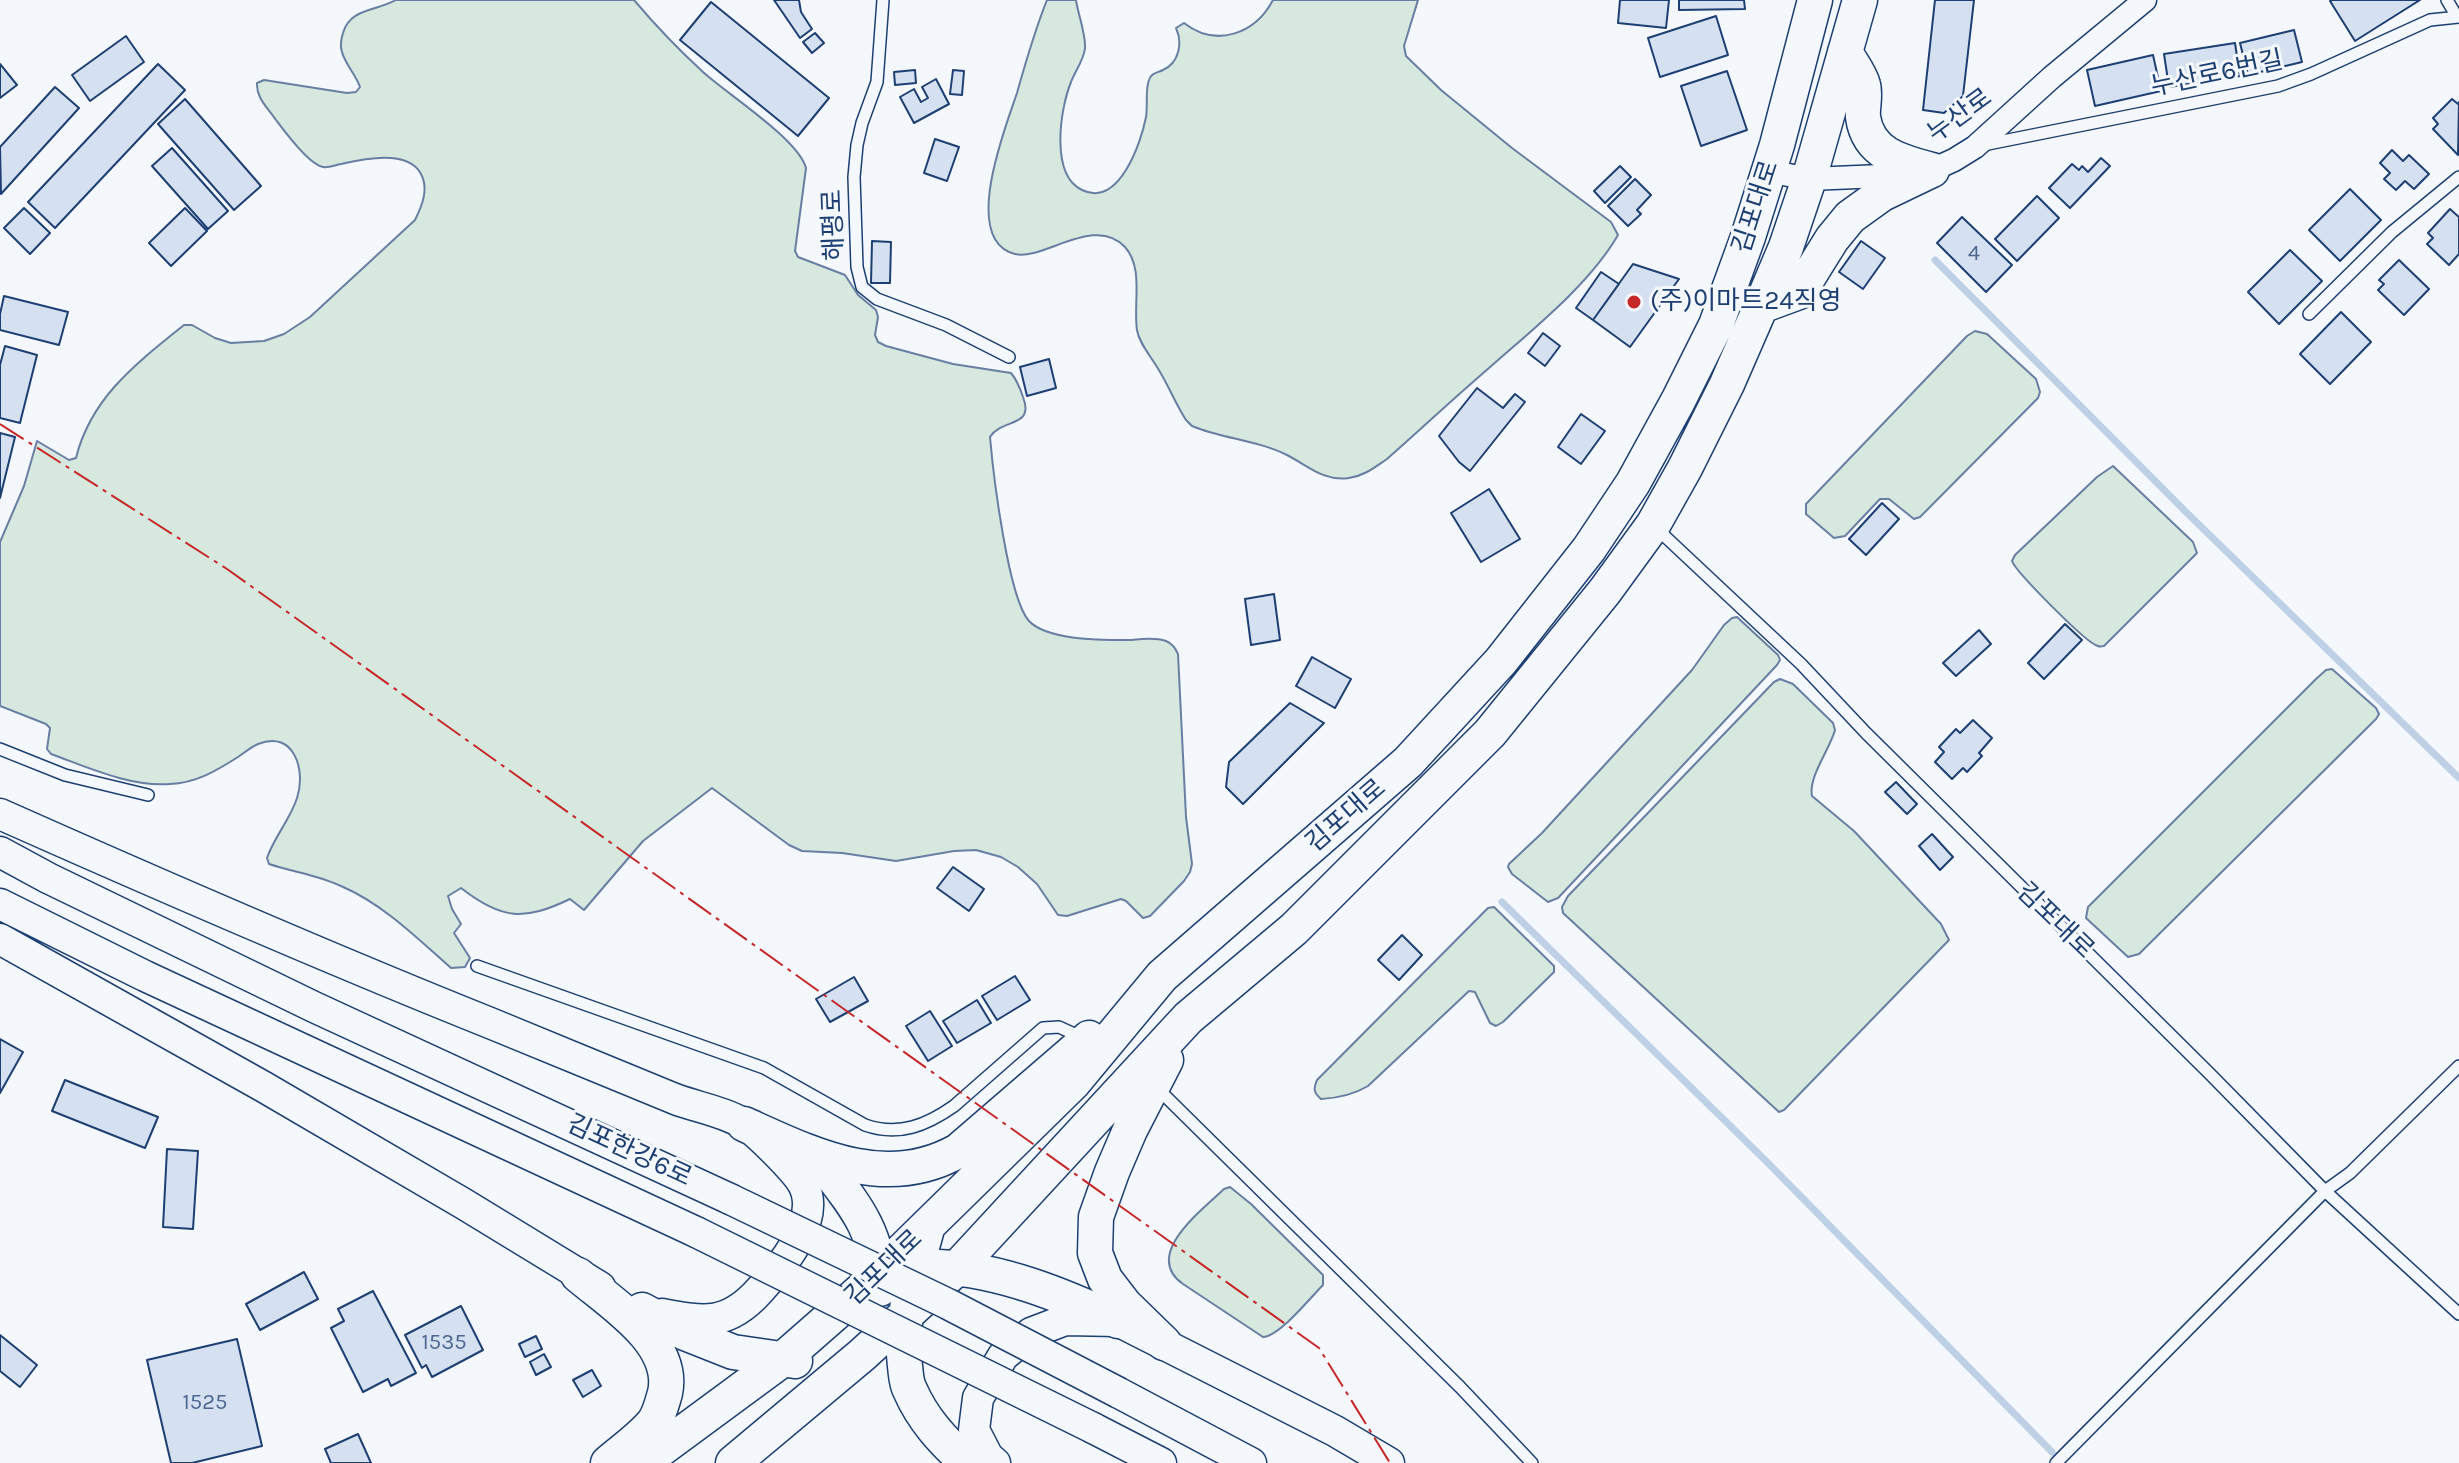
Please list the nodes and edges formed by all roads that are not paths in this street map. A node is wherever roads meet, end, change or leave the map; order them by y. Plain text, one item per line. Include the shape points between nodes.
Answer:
1 (883, 0) edge
2 (1815, 0) edge
3 (1860, 0) edge
4 (2145, 0) edge
5 (2447, 0) edge
6 (2458, 17) edge
7 (1845, 52) junction
8 (1975, 147) junction
9 (1932, 170) junction
10 (1768, 171) junction
11 (2459, 177) edge
12 (1809, 179) junction
13 (1761, 306) junction
14 (2309, 314) dead end
15 (1009, 357) dead end
16 (1653, 525) junction
17 (0, 749) edge
18 (148, 795) dead end
19 (0, 814) edge
20 (0, 852) edge
21 (0, 904) edge
22 (0, 939) edge
23 (477, 966) dead end
24 (1162, 976) junction
25 (1188, 1018) junction
26 (1087, 1040) junction
27 (2459, 1066) edge
28 (1153, 1084) junction
29 (744, 1124) junction
30 (817, 1156) junction
31 (2325, 1191) junction
32 (928, 1225) junction
33 (917, 1266) junction
34 (957, 1268) junction
35 (880, 1273) junction
36 (578, 1275) junction
37 (642, 1310) junction
38 (2459, 1314) edge
39 (906, 1315) junction
40 (1118, 1321) junction
41 (1164, 1343) junction
42 (862, 1355) junction
43 (783, 1359) junction
44 (608, 1463) edge
45 (642, 1463) edge
46 (733, 1463) edge
47 (967, 1463) edge
48 (995, 1463) edge
49 (1161, 1463) edge
50 (1251, 1463) edge
51 (1389, 1463) edge
52 (1532, 1463) edge
53 (2056, 1463) edge

1 - 15 lane, 해평로 via 877,82 862,123 854,177 862,287 877,299
2 - 10 main road, 김포대로
3 - 7 main road, 김포대로
4 - 8 street, 누산로
5 - 6 lane
6 - 8 lane, 누산로6번길 via 2430,20 2278,86
7 - 9 main road via 1864,87 1868,135 1897,161
7 - 12 main road, 김포대로
8 - 9 street, 누산로
9 - 12 street, 누산로
9 - 13 main road via 1882,194 1850,217 1799,292
10 - 12 street, 누산로
10 - 24 main road, 김포대로 via 1716,325 1633,483 1589,549 1501,661 1408,762
11 - 14 lane via 2392,232
12 - 13 main road, 김포대로
13 - 16 main road, 김포대로
16 - 25 main road, 김포대로 via 1490,733 1294,929
16 - 31 lane, 김포대로 via 1801,664
17 - 18 lane via 65,775
19 - 29 street via 421,995
20 - 50 street, 김포한강6로, bridge via 314,1007 948,1304
21 - 49 street, 김포한강6로, bridge via 696,1232
22 - 36 street via 264,1087
23 - 26 lane via 764,1068 884,1131 910,1129 939,1117 1043,1028 1059,1027
24 - 26 main road
24 - 32 main road, 김포대로 via 1074,1082
25 - 28 main road
25 - 34 main road, 김포대로
26 - 30 main road via 958,1151 933,1164 885,1170
27 - 31 lane via 2360,1164
28 - 41 main road via 1096,1217 1095,1253 1111,1288
28 - 52 lane
29 - 30 main road
29 - 37 street via 804,1186 808,1213 795,1245 749,1302 728,1316 702,1321
30 - 35 main road via 860,1213
31 - 38 lane, 김포대로
31 - 53 lane
32 - 33 main road
32 - 35 main road, 김포대로
33 - 34 main road
33 - 35 main road
33 - 39 main road
34 - 39 main road, 김포대로
34 - 40 main road via 1026,1284
35 - 42 main road via 880,1299
35 - 43 main road, 김포대로
36 - 37 street
36 - 44 main road via 647,1334 664,1366 666,1387 655,1420
37 - 43 main road via 733,1352
39 - 42 main road, 김포대로
39 - 47 main road via 902,1343 908,1387 934,1430
40 - 41 street
40 - 48 street via 1065,1320 1031,1333 1003,1356 978,1398 974,1430
41 - 51 street
42 - 43 main road via 810,1362
42 - 46 main road, 김포대로
43 - 45 main road, 김포대로

